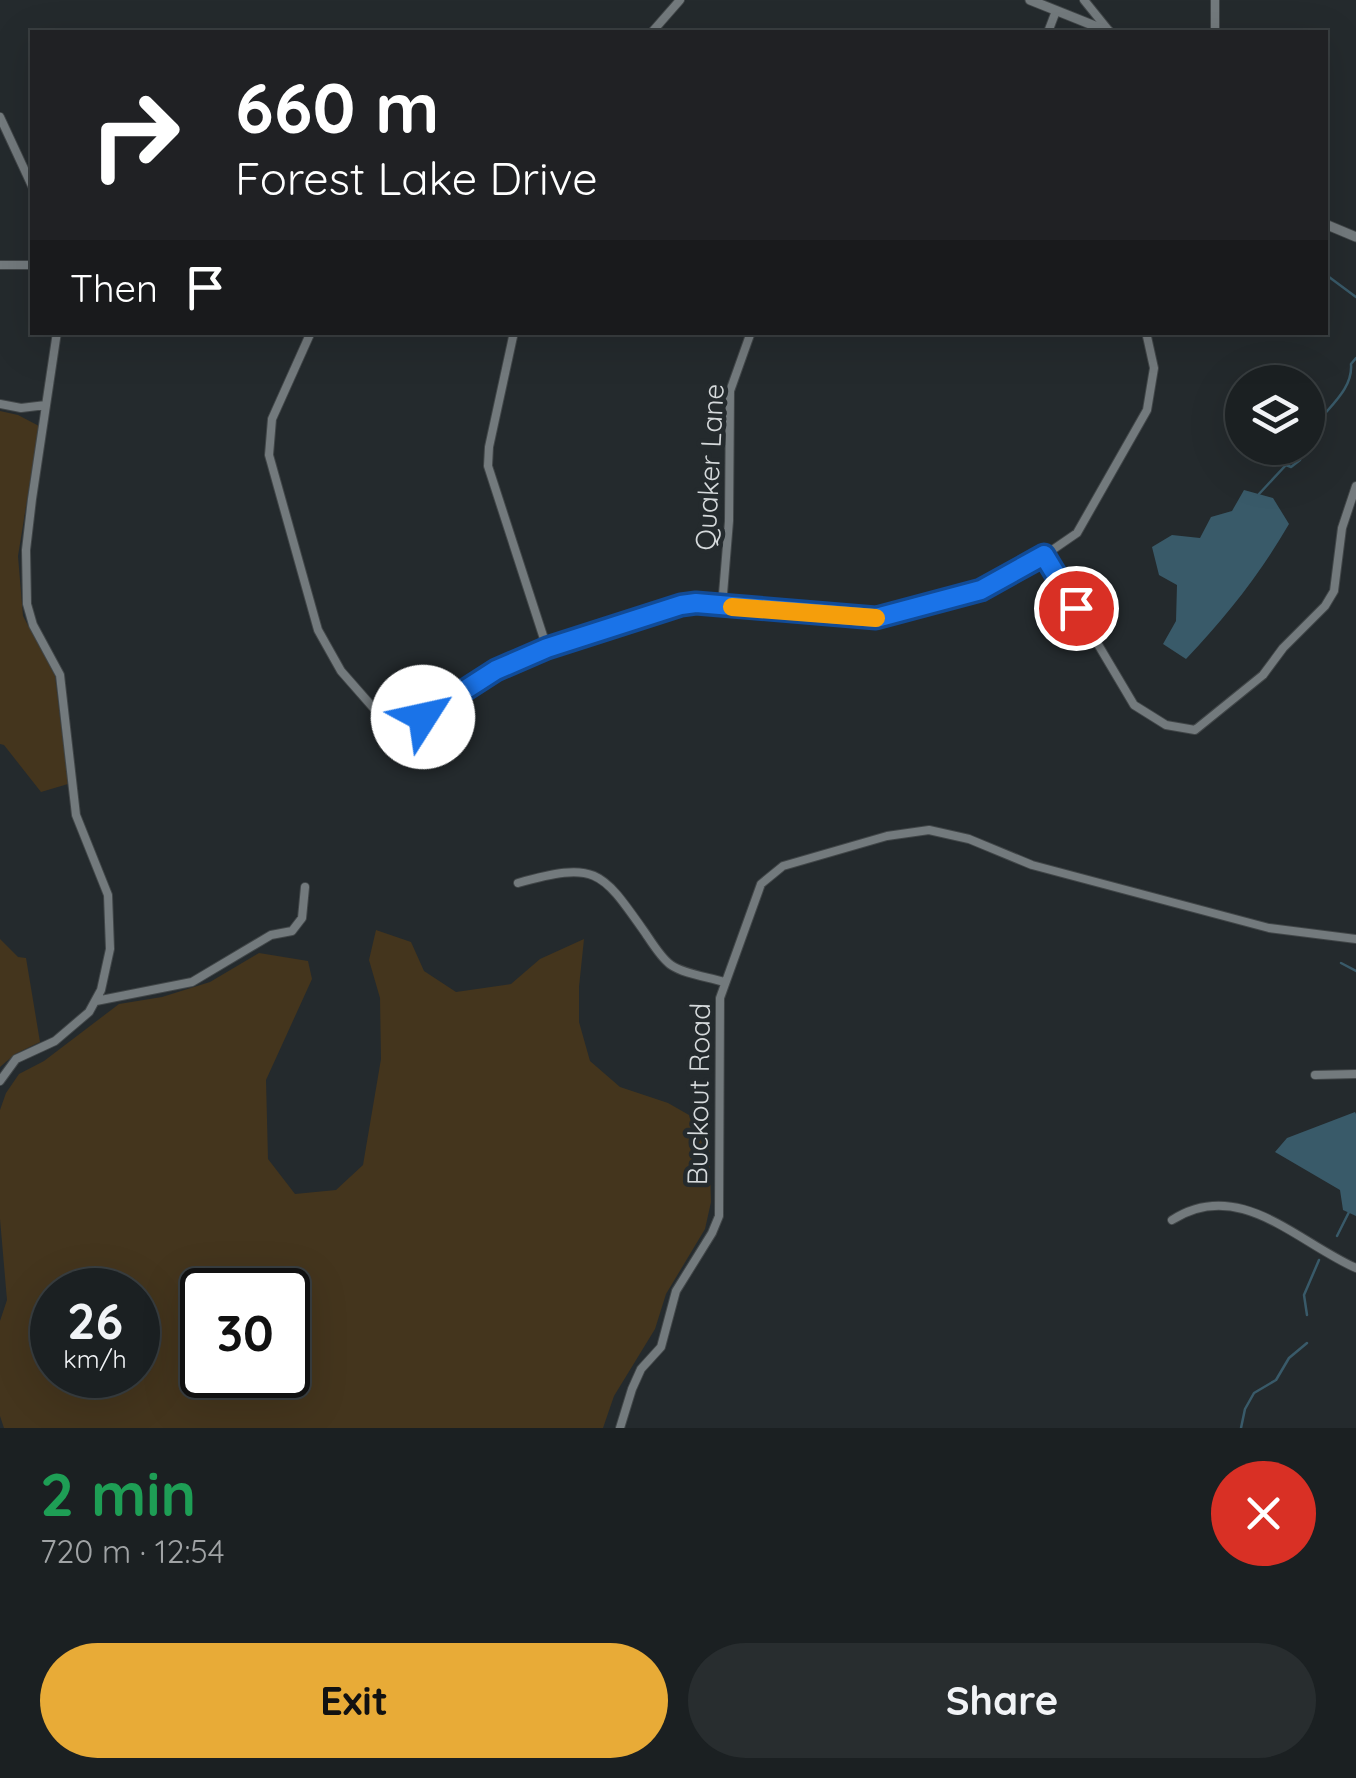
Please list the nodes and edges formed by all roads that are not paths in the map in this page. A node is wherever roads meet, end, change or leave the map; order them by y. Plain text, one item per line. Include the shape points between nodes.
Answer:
1 (680, 0) edge
2 (1030, 0) edge
3 (1084, 0) edge
4 (1214, 0) edge
5 (1056, 11) junction
6 (654, 30) edge
7 (1049, 30) edge
8 (1105, 30) edge
9 (1108, 30) edge
10 (1215, 30) edge
11 (0, 117) edge
12 (30, 182) edge
13 (1328, 225) edge
14 (1356, 237) edge
15 (0, 265) edge
16 (30, 266) edge
17 (57, 335) edge
18 (310, 335) edge
19 (513, 335) edge
20 (749, 335) edge
21 (1147, 335) edge
22 (0, 404) edge
23 (46, 405) junction
24 (1356, 486) edge
25 (1353, 500) edge
26 (1044, 555) junction
27 (722, 606) junction
28 (547, 648) junction
29 (518, 883) dead end
30 (304, 888) dead end
31 (1356, 938) edge
32 (724, 982) junction
33 (96, 1001) junction
34 (1356, 1074) edge
35 (1315, 1075) dead end
36 (0, 1082) edge
37 (1172, 1220) dead end
38 (1356, 1268) edge
39 (620, 1428) edge

1 - 6 street
2 - 5 street
3 - 9 street
4 - 10 street
5 - 7 street
5 - 8 street
11 - 12 street
13 - 14 street
15 - 16 street
17 - 23 street
18 - 28 street via 272,419 270,456 318,630 345,677 377,712 408,720
19 - 28 street via 488,466
20 - 27 street, Quaker Lane via 730,391
21 - 26 street via 1154,368 1147,410 1077,532
22 - 23 street
23 - 33 street via 26,550 26,604 60,675 76,815 108,895 110,949
24 - 25 street
25 - 26 street via 1342,528 1334,592 1325,606 1263,675 1195,730 1166,725 1134,704
26 - 27 street via 981,590 891,616
27 - 28 street via 681,605
29 - 32 street via 564,872 599,875 671,965
30 - 33 street via 302,918 292,931 271,935 192,982
31 - 32 street, Buckout Road via 1269,928 922,830 783,866 761,884
32 - 39 street, Buckout Road via 719,1216 676,1292 661,1347 642,1369
33 - 36 street via 63,1036 16,1059
34 - 35 street
37 - 38 street via 1213,1204 1238,1206 1295,1230

